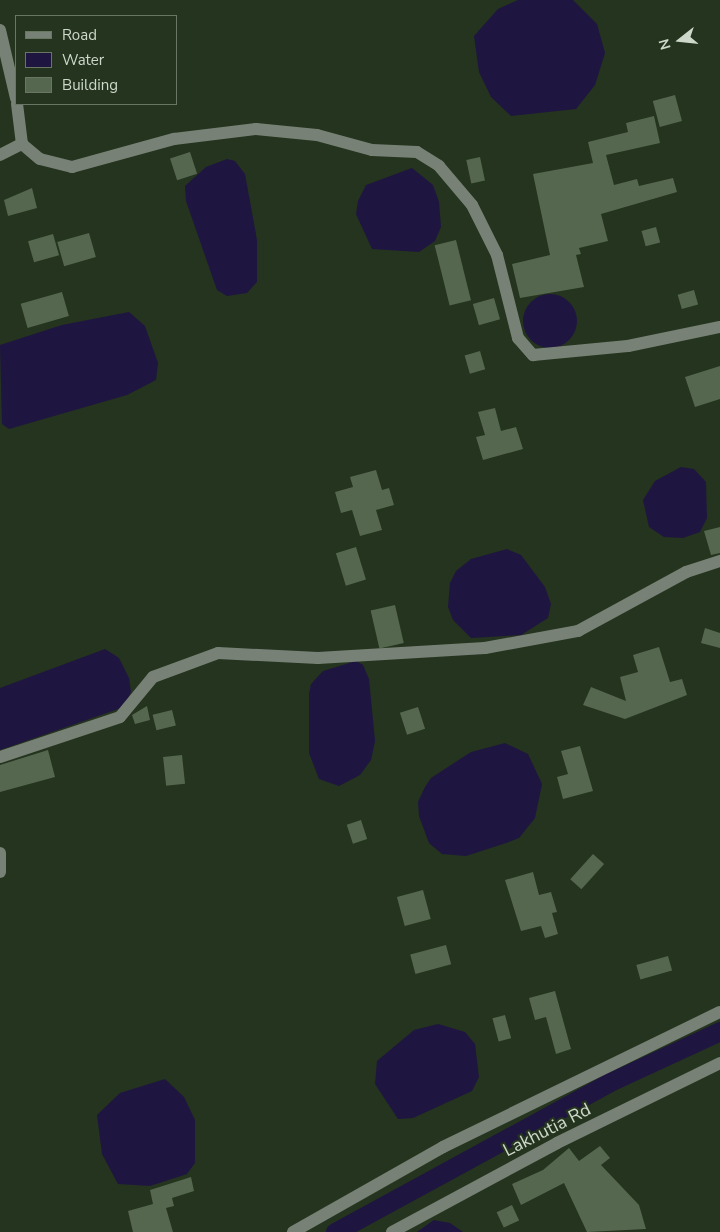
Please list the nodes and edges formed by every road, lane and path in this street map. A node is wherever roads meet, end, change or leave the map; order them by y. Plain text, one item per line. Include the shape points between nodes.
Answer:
1 (0, 30) edge
2 (15, 94) edge
3 (18, 105) edge
4 (22, 144) junction
5 (0, 156) edge
6 (720, 327) edge
7 (720, 561) edge
8 (0, 757) edge
9 (0, 853) edge
10 (0, 872) edge
11 (720, 1012) edge
12 (720, 1063) edge
13 (293, 1232) edge
14 (392, 1232) edge

1 - 2 street
3 - 4 street
4 - 5 street
4 - 6 street via 40,159 72,167 174,139 256,129 317,135 372,150 417,152 439,166 472,205 497,255 518,338 533,355 628,346
7 - 8 street via 686,572 578,631 485,648 318,658 218,653 153,677 120,717
9 - 10 street
11 - 13 street via 443,1147
12 - 14 street, Lakhutia Rd via 557,1143

